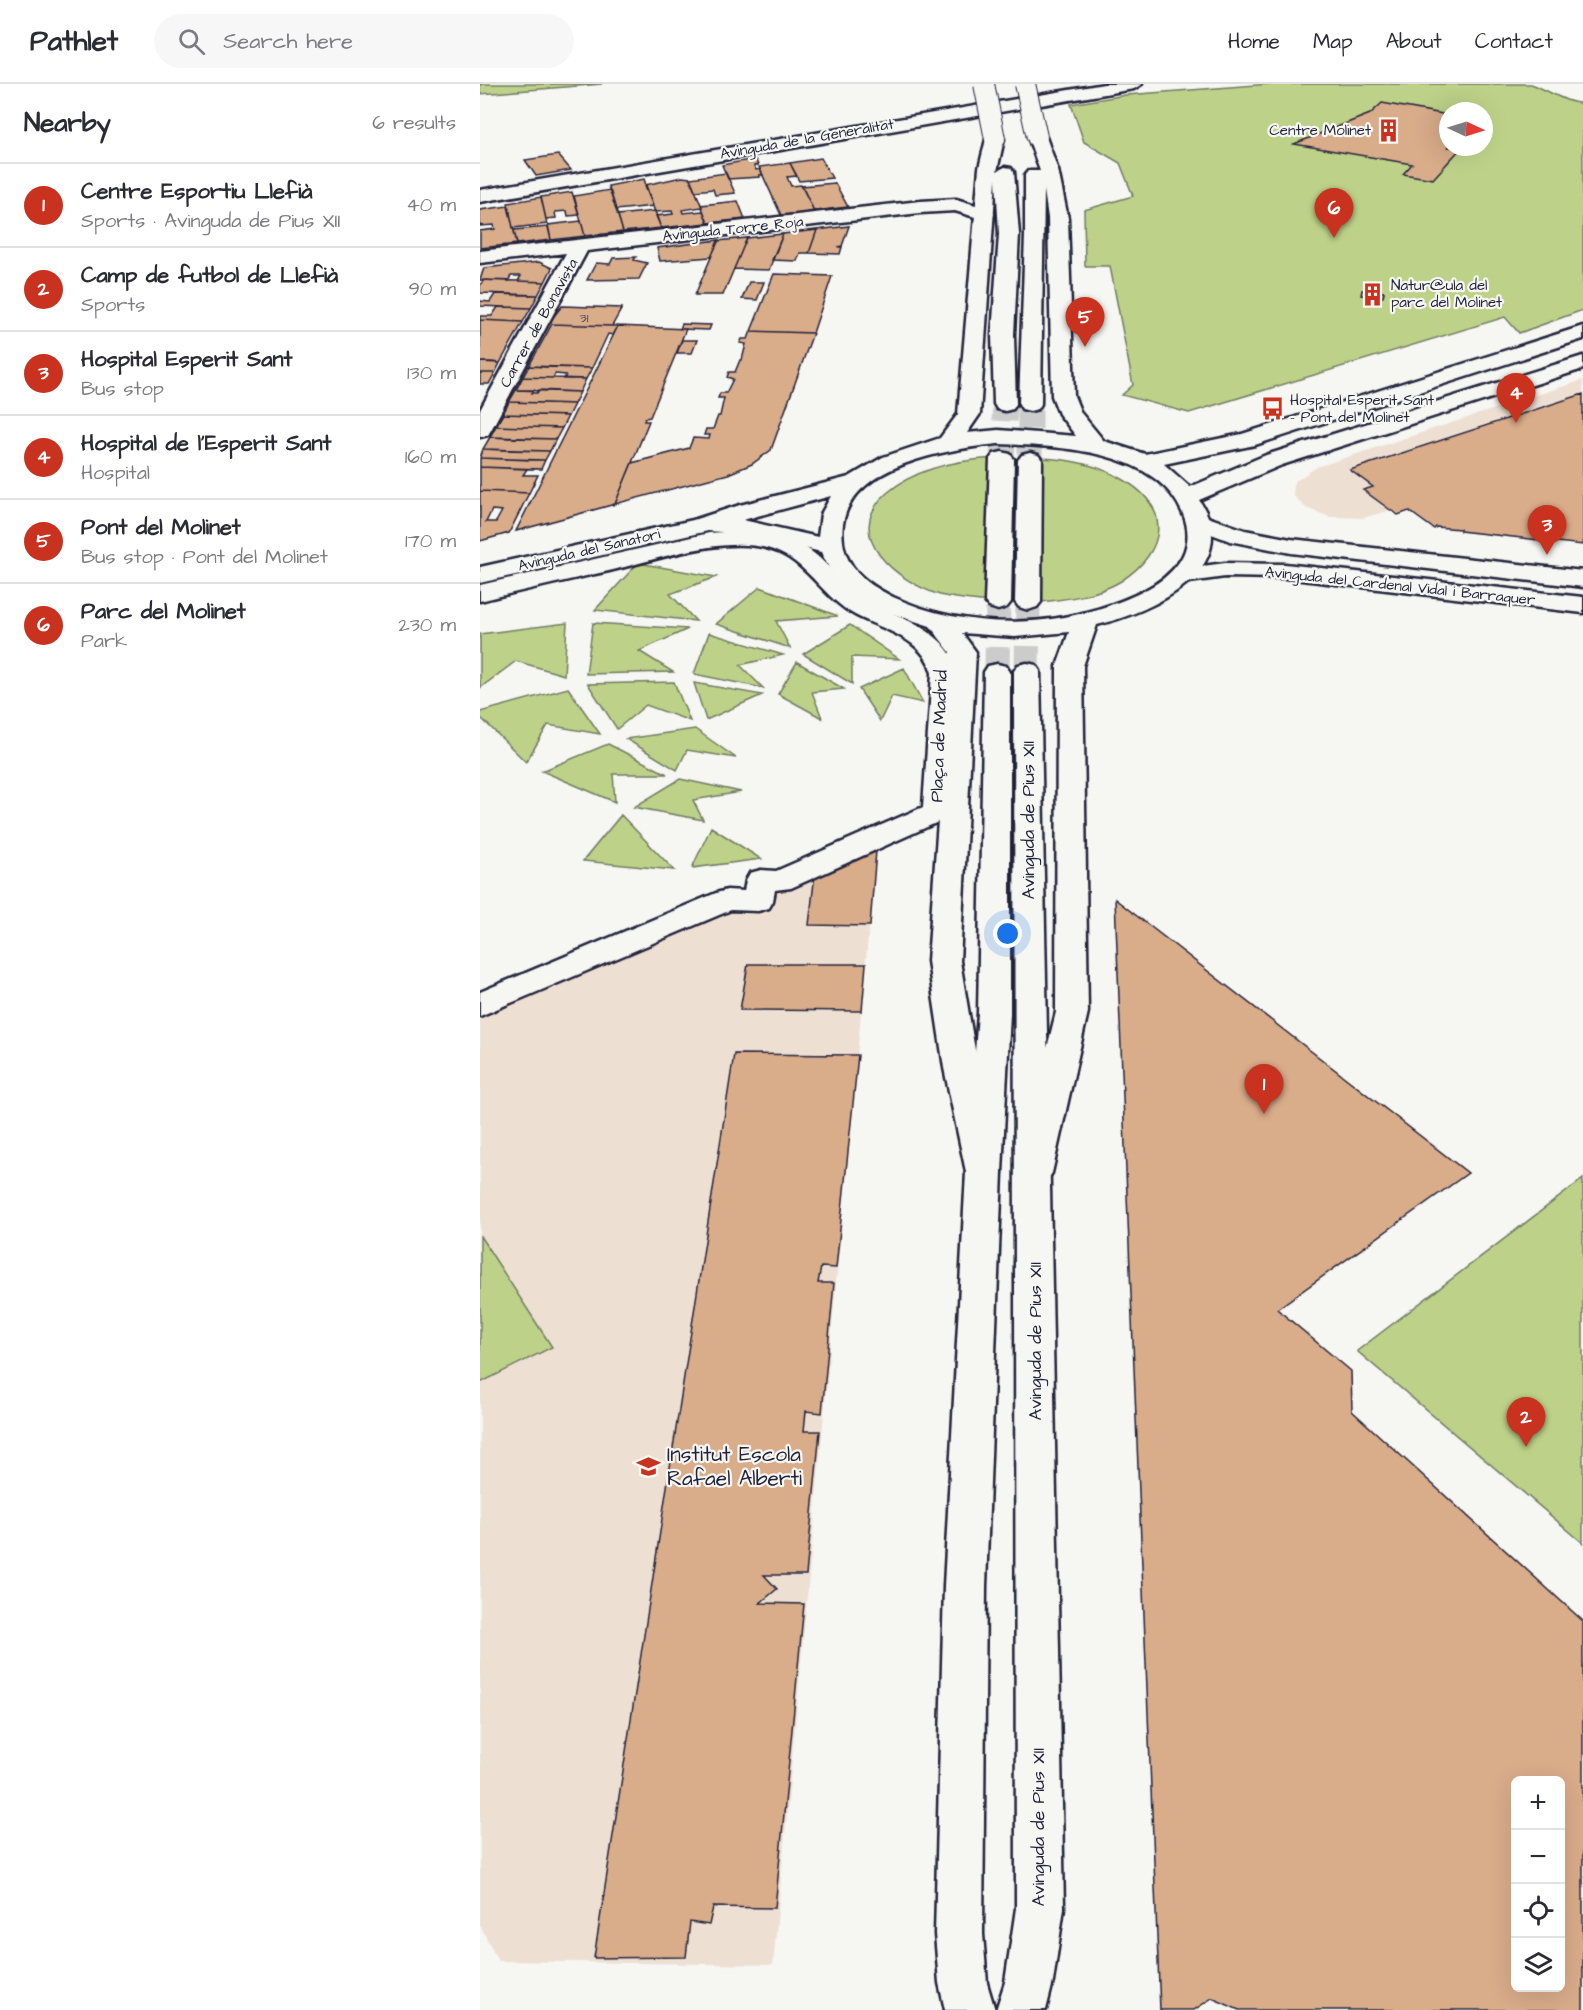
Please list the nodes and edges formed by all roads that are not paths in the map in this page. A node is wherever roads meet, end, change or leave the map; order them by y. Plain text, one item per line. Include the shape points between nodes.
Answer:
1 (984, 84) edge
2 (1024, 84) edge
3 (1134, 84) edge
4 (1037, 137) junction
5 (995, 139) junction
6 (480, 196) edge
7 (985, 214) junction
8 (580, 246) junction
9 (480, 257) edge
10 (1583, 332) edge
11 (1583, 362) edge
12 (1005, 404) tunnel mouth
13 (1030, 404) tunnel mouth
14 (483, 420) edge
15 (949, 442) junction
16 (1095, 445) junction
17 (1002, 459) tunnel mouth
18 (1030, 460) tunnel mouth
19 (1141, 462) junction
20 (857, 482) junction
21 (1187, 497) junction
22 (1199, 521) junction
23 (699, 526) junction
24 (830, 547) junction
25 (480, 575) edge
26 (1182, 575) junction
27 (1583, 579) edge
28 (480, 593) edge
29 (998, 602) tunnel mouth
30 (1028, 602) tunnel mouth
31 (1583, 605) edge
32 (941, 623) junction
33 (1085, 623) junction
34 (1027, 671) tunnel mouth
35 (997, 672) tunnel mouth
36 (480, 1005) edge
37 (984, 1172) junction
38 (1034, 1173) junction
39 (969, 2010) edge
40 (1021, 2010) edge

1 - 5 street, bridge
2 - 4 street, bridge
3 - 6 street, Avinguda de la Generalitat
4 - 13 street
4 - 16 street via 1049,170 1058,218 1063,396 1070,414
5 - 7 street via 988,168
5 - 12 street via 1005,167 1010,234 1003,335
7 - 8 street, Avinguda Torre Roja via 956,205 921,207
7 - 15 street via 969,414
8 - 9 street, Avinguda Torre Roja
8 - 14 street, Carrer de Bonavista
10 - 19 street via 1247,440
11 - 21 street via 1274,460
15 - 16 street via 998,436 1047,437
15 - 20 street via 897,458
16 - 19 street
17 - 29 street
18 - 30 street
19 - 21 street via 1168,478
20 - 23 street, Avinguda del Sanatori
20 - 24 street via 839,502 830,524
21 - 22 street
22 - 26 street via 1198,549
22 - 27 street, Avinguda del Cardenal Vidal i Barraquer via 1239,536 1291,546
23 - 24 street, Avinguda del Sanatori via 748,527
23 - 25 street, Avinguda del Sanatori
24 - 32 street via 849,578 887,604
26 - 31 street, Avinguda del Cardenal Vidal i Barraquer via 1225,570 1285,571
26 - 33 street via 1142,603
28 - 36 street, Plaça de Madrid via 709,540 764,541 800,554 854,604 920,637 939,655 945,673 937,812 780,881 761,880 758,901 727,900
32 - 33 street via 1018,630
32 - 37 street via 963,652 944,961 961,1068
33 - 38 street via 1070,666 1072,1012
34 - 38 street, Avinguda de Pius XII
35 - 37 street, Avinguda de Pius XII via 994,1013
37 - 39 street, Avinguda de Pius XII via 964,1586 958,1934
38 - 40 street, Avinguda de Pius XII via 1040,1908

